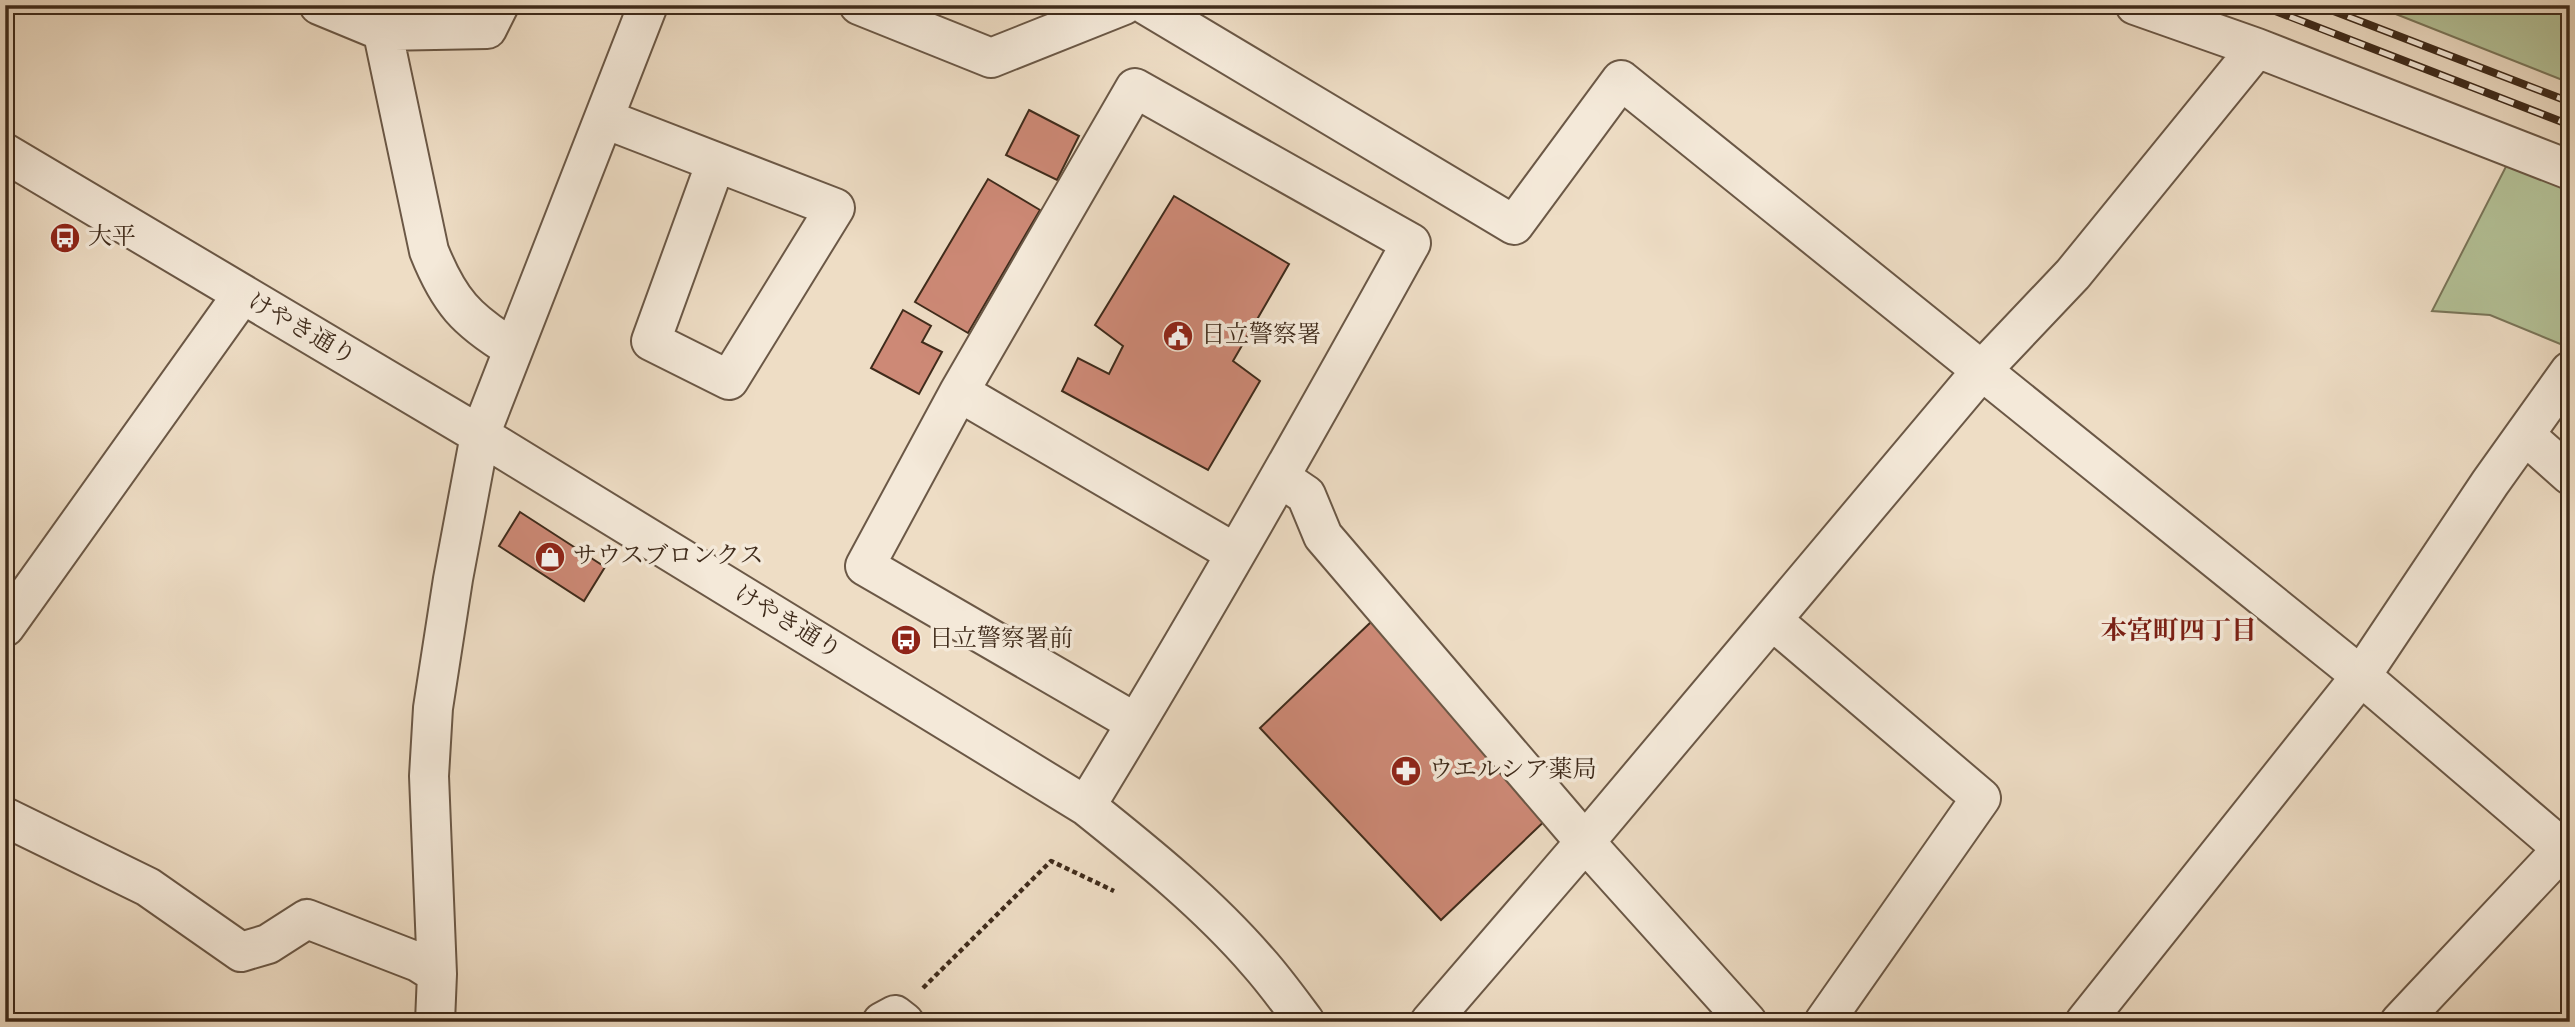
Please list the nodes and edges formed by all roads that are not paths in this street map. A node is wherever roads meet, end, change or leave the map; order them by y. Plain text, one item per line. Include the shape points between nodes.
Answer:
1 (319, 5) edge
2 (499, 5) edge
3 (648, 5) edge
4 (1124, 5) edge
5 (1146, 5) edge
6 (2148, 7) edge
7 (873, 8) edge
8 (379, 18) edge
9 (2258, 48) junction
10 (605, 119) junction
11 (716, 162) junction
12 (13, 170) edge
13 (2570, 170) edge
14 (242, 295) junction
15 (512, 348) junction
16 (1982, 370) junction
17 (2570, 371) edge
18 (959, 392) junction
19 (480, 435) junction
20 (2525, 435) junction
21 (2570, 475) edge
22 (1280, 478) junction
23 (1235, 552) junction
24 (1772, 620) junction
25 (5, 627) edge
26 (2361, 676) junction
27 (1136, 723) junction
28 (1086, 806) junction
29 (5, 817) edge
30 (1585, 842) junction
31 (2566, 844) edge
32 (437, 974) junction
33 (435, 1022) edge
34 (1305, 1022) edge
35 (1430, 1022) edge
36 (1747, 1022) edge
37 (1824, 1022) edge
38 (2085, 1022) edge
39 (2400, 1022) edge

1 - 8 street
2 - 8 street via 487,29
3 - 10 street
4 - 7 street via 991,58
5 - 16 street via 1514,225 1621,80
6 - 9 street
8 - 15 street via 429,251 442,285 466,314
9 - 13 street
9 - 16 street via 2073,274
10 - 11 street
10 - 15 street
11 - 11 street via 835,208 729,380 651,341
12 - 14 street, けやき通り
14 - 19 street, けやき通り
14 - 25 street
15 - 19 street
16 - 24 street
16 - 26 street
17 - 20 street
18 - 22 street via 1135,88 1411,243
18 - 23 street
18 - 27 street via 865,566
19 - 28 street, けやき通り
19 - 32 street via 433,708 429,776
20 - 21 street
20 - 26 street
22 - 23 street
22 - 30 street via 1306,495 1323,536
23 - 27 street
24 - 30 street
24 - 37 street via 1981,797
26 - 31 street
26 - 38 street
27 - 28 street
28 - 34 street, けやき通り via 1199,903 1257,961
29 - 32 street via 148,887 241,952 268,944 307,919 418,962
30 - 35 street
30 - 36 street
31 - 39 street
32 - 33 street

